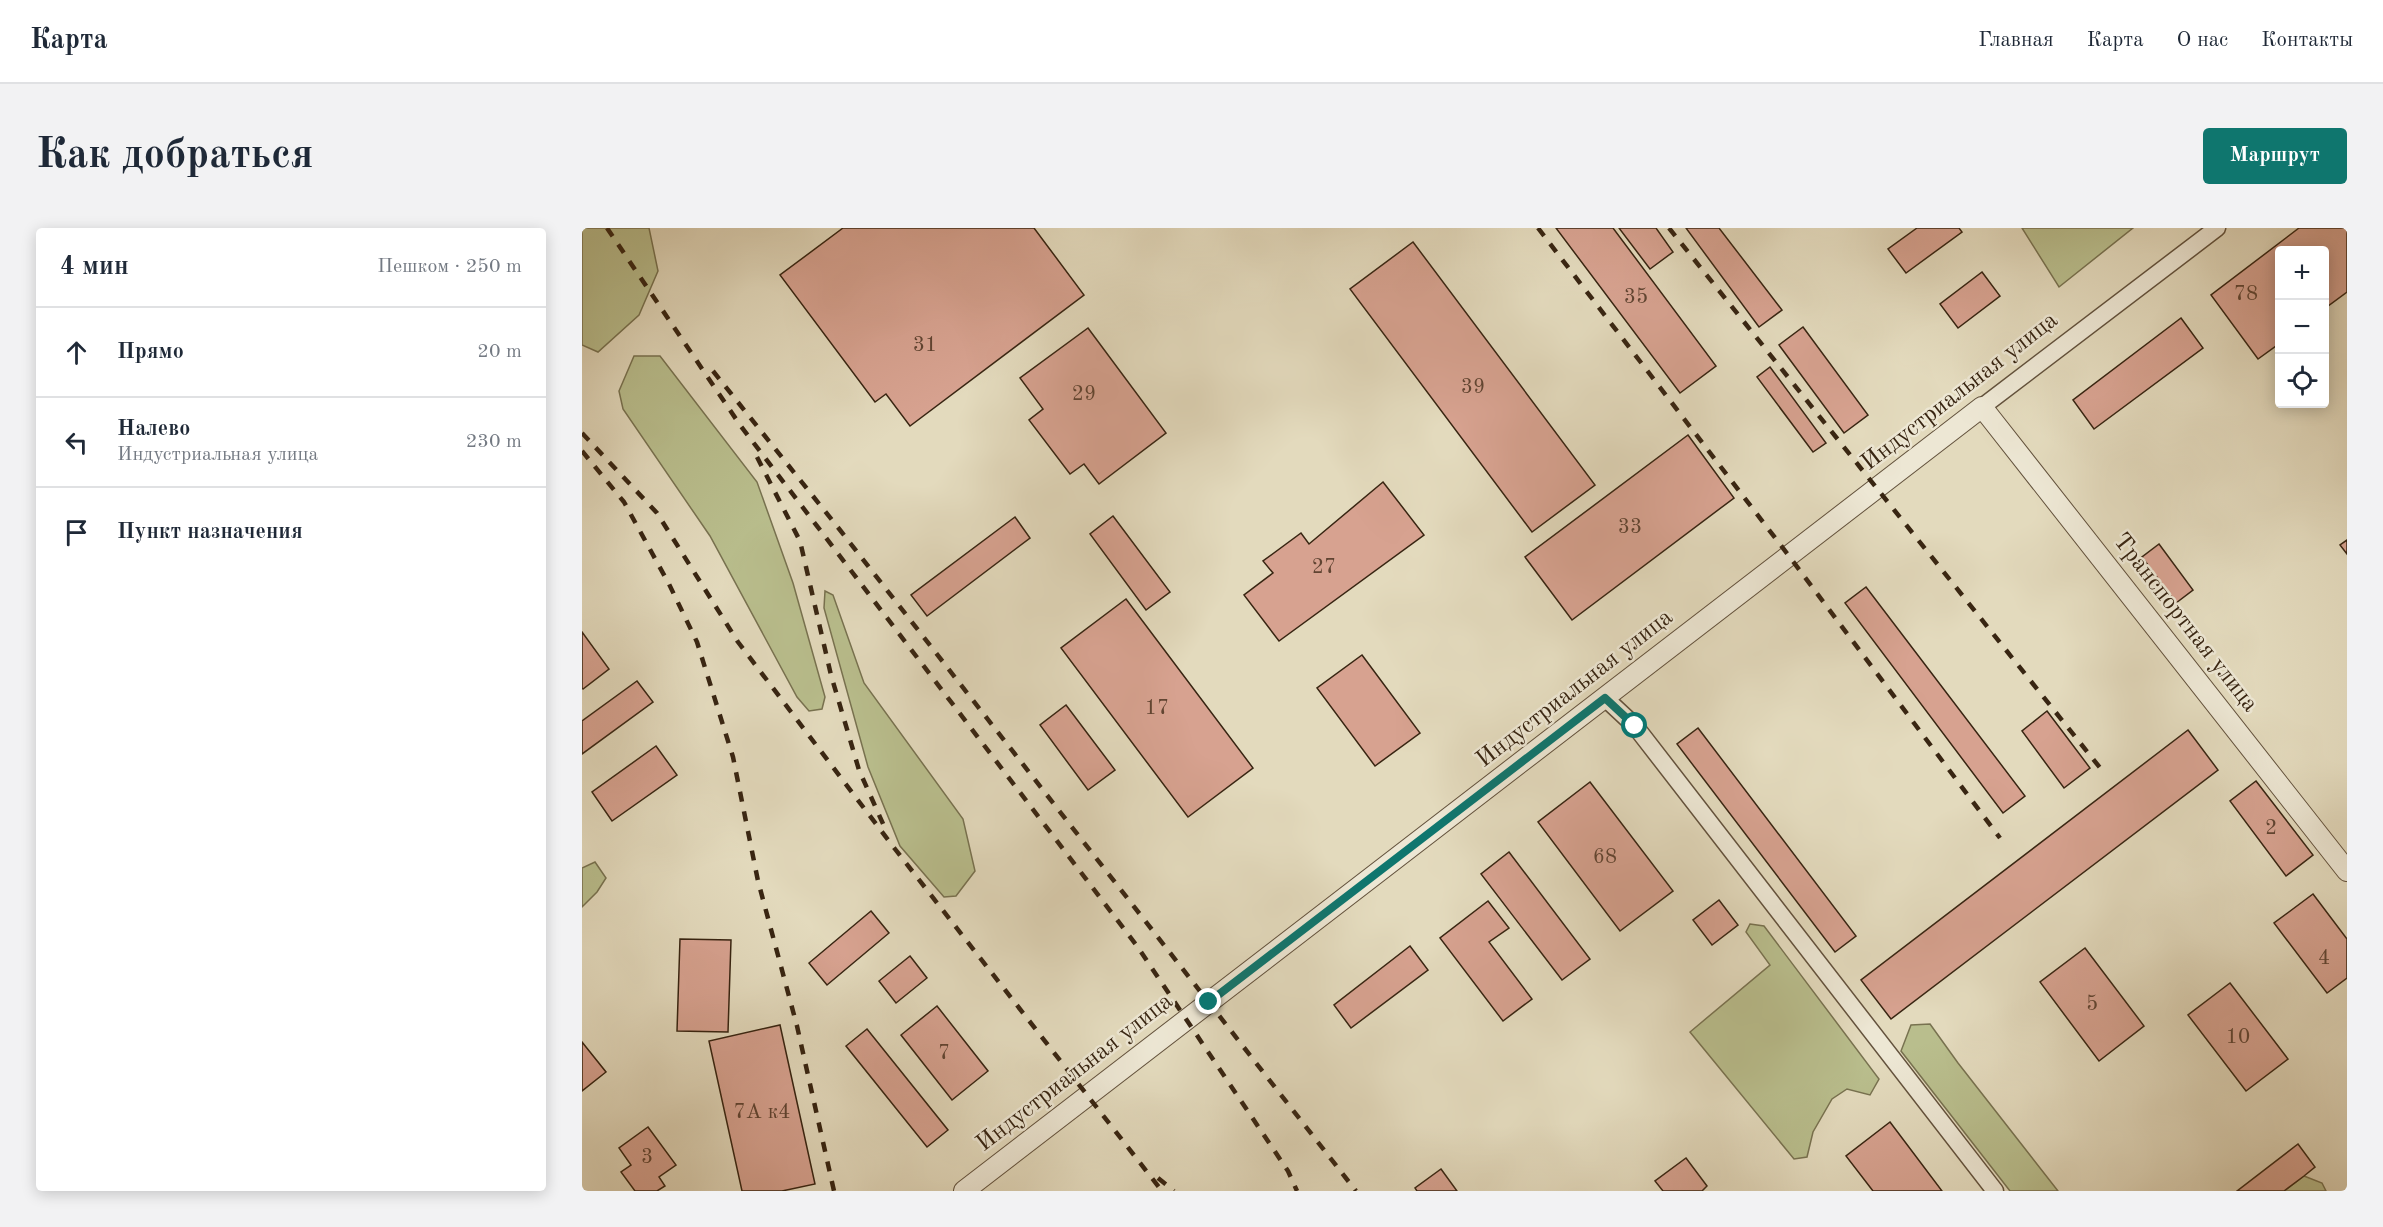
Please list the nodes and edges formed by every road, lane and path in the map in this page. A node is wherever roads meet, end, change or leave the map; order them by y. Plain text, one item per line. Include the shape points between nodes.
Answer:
1 (2217, 228) edge
2 (1982, 408) junction
3 (1605, 698) junction
4 (2347, 871) edge
5 (964, 1191) edge
6 (1995, 1191) edge

1 - 2 street, Индустриальная улица
2 - 3 street, Индустриальная улица
2 - 4 street, Транспортная улица
3 - 5 street, Индустриальная улица
3 - 6 street via 1635,726

